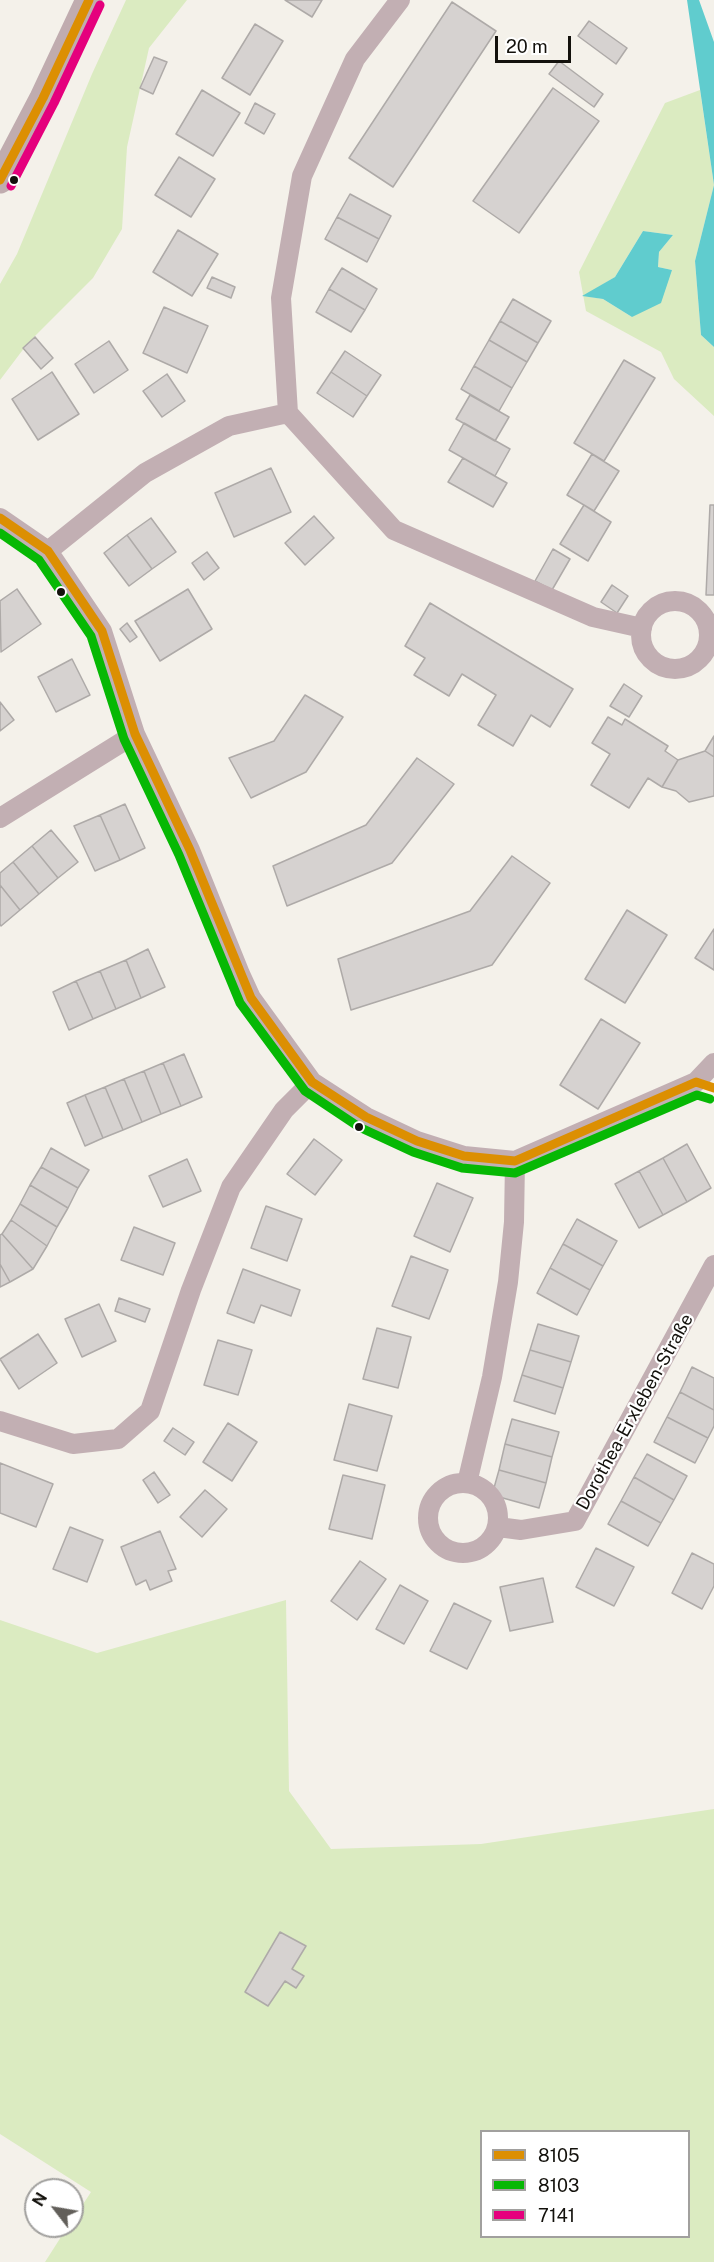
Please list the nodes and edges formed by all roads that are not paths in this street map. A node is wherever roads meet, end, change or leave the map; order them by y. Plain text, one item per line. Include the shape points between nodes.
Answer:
1 (89, 0) edge
2 (400, 0) edge
3 (0, 180) edge
4 (288, 413) junction
5 (0, 518) edge
6 (48, 551) junction
7 (642, 628) dead end
8 (135, 734) junction
9 (0, 818) edge
10 (714, 1063) edge
11 (312, 1082) junction
12 (705, 1085) edge
13 (515, 1161) junction
14 (714, 1265) edge
15 (0, 1421) edge
16 (467, 1483) junction
17 (498, 1527) junction

1 - 3 main road
2 - 4 street via 355,60 302,176 281,298
4 - 6 street via 229,426 145,473
4 - 7 street via 394,530 593,616
5 - 6 street
6 - 8 street via 102,631
8 - 9 street
8 - 11 street via 190,850 251,998
10 - 12 street
11 - 13 street via 366,1116 417,1141 464,1156
11 - 15 street via 284,1110 231,1187 150,1411 118,1439 73,1444
12 - 13 street
13 - 16 street via 508,1282 492,1377
14 - 17 street, Dorothea-Erxleben-Straße via 575,1521 521,1530
16 - 17 street via 490,1495 496,1504
16 - 17 street via 448,1486 432,1501 428,1519 432,1536 450,1552 468,1554 484,1547

